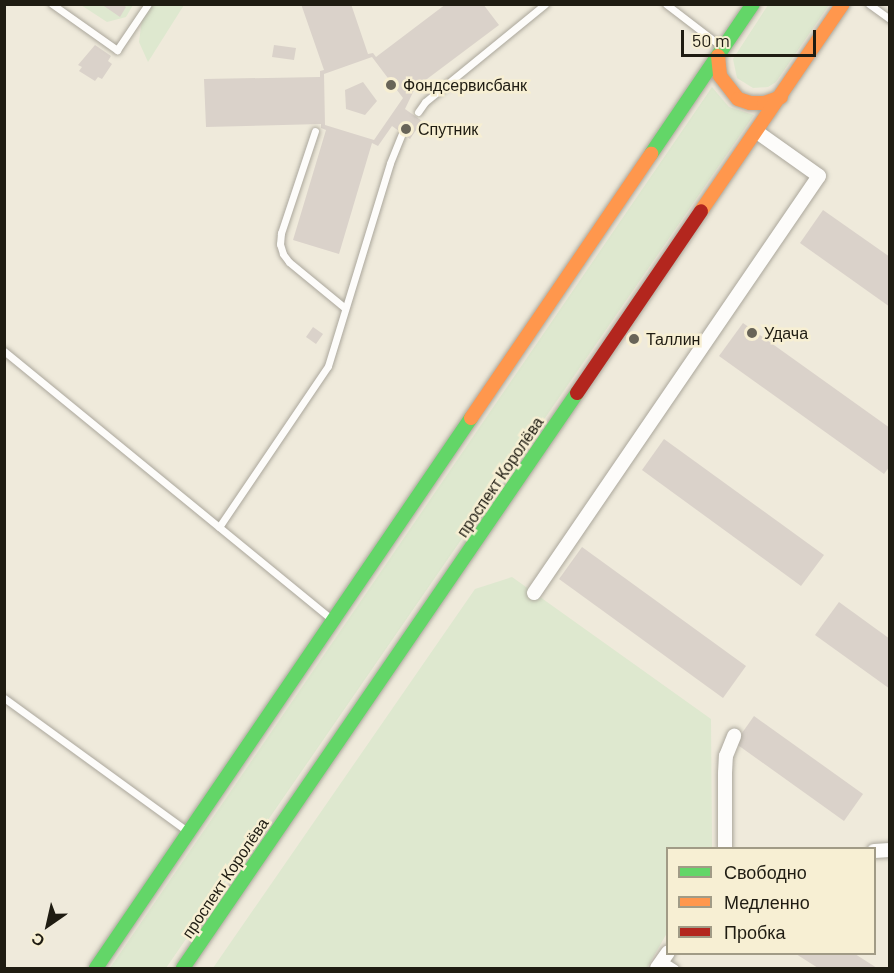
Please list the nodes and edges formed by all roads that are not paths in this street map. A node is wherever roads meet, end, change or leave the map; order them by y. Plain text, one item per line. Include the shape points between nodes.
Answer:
1 (52, 4) edge
2 (148, 4) edge
3 (545, 4) edge
4 (666, 4) edge
5 (753, 4) edge
6 (843, 4) edge
7 (869, 4) edge
8 (890, 19) edge
9 (720, 52) junction
10 (781, 97) junction
11 (418, 112) dead end
12 (315, 131) dead end
13 (757, 132) junction
14 (402, 134) dead end
15 (345, 308) junction
16 (4, 351) edge
17 (219, 527) junction
18 (534, 593) dead end
19 (333, 620) junction
20 (4, 698) edge
21 (734, 736) dead end
22 (189, 832) junction
23 (725, 847) edge
24 (662, 960) edge
25 (96, 969) edge
26 (183, 969) edge
27 (675, 969) edge

1 - 2 lane via 117,50
3 - 11 lane via 425,102
4 - 9 lane
5 - 9 main road
6 - 10 main road, проспект Королёва
7 - 8 lane
9 - 10 main road via 720,76 738,99 764,103
9 - 19 main road
10 - 13 main road, проспект Королёва
12 - 15 lane via 280,244 289,262
13 - 18 street via 819,176
13 - 26 main road, проспект Королёва
14 - 15 lane
15 - 17 lane via 328,366
16 - 17 lane
17 - 19 lane
19 - 22 main road
20 - 22 lane
21 - 23 street via 724,773
22 - 25 main road
24 - 27 lane

